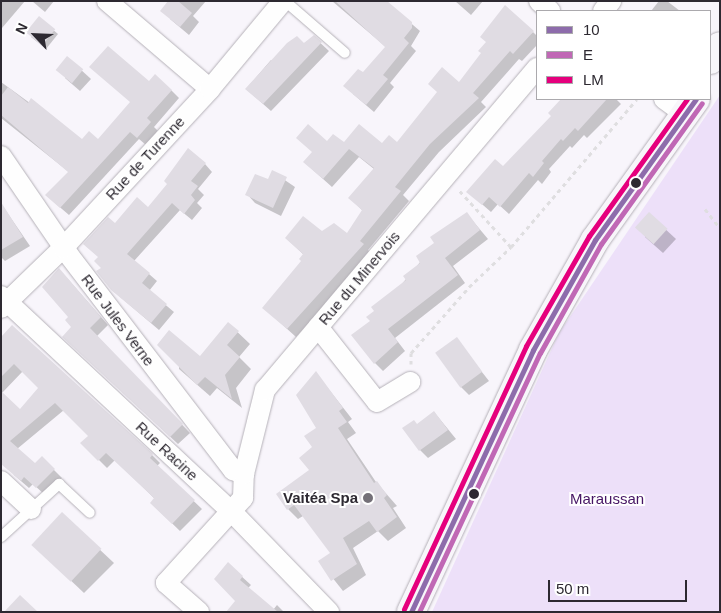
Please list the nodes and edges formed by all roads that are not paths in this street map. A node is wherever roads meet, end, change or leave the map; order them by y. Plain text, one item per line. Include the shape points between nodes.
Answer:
1 (107, 1) edge
2 (284, 1) edge
3 (539, 1) edge
4 (549, 10) edge
5 (720, 46) edge
6 (345, 53) dead end
7 (711, 59) edge
8 (720, 68) edge
9 (536, 69) edge
10 (711, 80) edge
11 (210, 89) junction
12 (679, 101) edge
13 (1, 156) edge
14 (64, 248) junction
15 (3, 302) edge
16 (318, 327) junction
17 (410, 382) road end
18 (244, 474) junction
19 (1, 481) edge
20 (31, 509) junction
21 (90, 513) dead end
22 (233, 513) junction
23 (1, 537) edge
24 (199, 612) edge
25 (329, 612) edge
26 (397, 612) edge
27 (411, 612) edge

1 - 11 street
2 - 6 lane
2 - 11 street, Rue de Turenne
3 - 4 street
5 - 7 main road
8 - 10 main road
9 - 16 street, Rue du Minervois
11 - 14 street, Rue de Turenne
12 - 26 main road via 584,233 522,345
12 - 27 main road via 533,350
13 - 14 street, Rue Jules Verne
14 - 15 street, Rue de Turenne
14 - 18 street, Rue Jules Verne via 233,470
15 - 22 street, Rue Racine
16 - 17 street via 377,402
16 - 18 street, Rue du Minervois via 264,390
18 - 22 street, Rue du Minervois via 243,498
19 - 20 street
20 - 21 lane via 59,484
20 - 23 lane
22 - 24 street, Rue du Minervois via 166,583
22 - 25 street, Rue Racine

